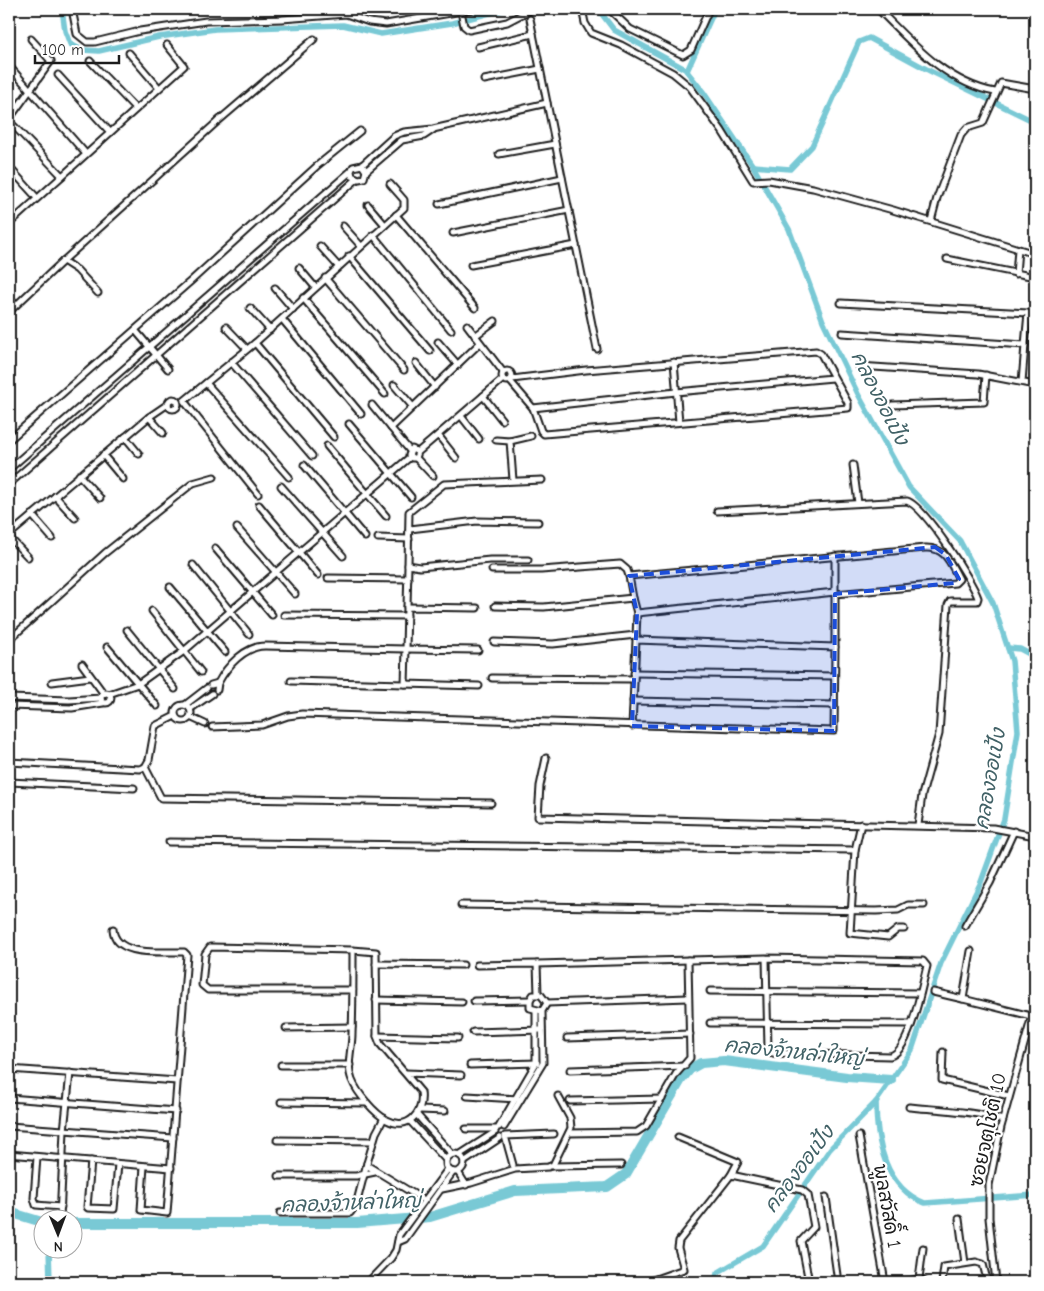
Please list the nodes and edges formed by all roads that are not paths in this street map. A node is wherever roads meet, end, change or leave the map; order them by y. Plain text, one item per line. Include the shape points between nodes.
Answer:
1 (72, 9) edge
2 (474, 9) edge
3 (532, 9) edge
4 (582, 9) edge
5 (609, 9) edge
6 (709, 9) edge
7 (878, 9) edge
8 (461, 11) junction
9 (530, 19) dead end
10 (533, 34) junction
11 (31, 39) dead end
12 (314, 39) dead end
13 (167, 45) dead end
14 (478, 47) dead end
15 (129, 53) dead end
16 (90, 61) dead end
17 (9, 66) edge
18 (540, 69) junction
19 (58, 75) dead end
20 (484, 80) dead end
21 (159, 88) junction
22 (30, 89) junction
23 (1035, 90) edge
24 (995, 94) junction
25 (547, 103) junction
26 (136, 109) junction
27 (9, 113) edge
28 (14, 126) dead end
29 (433, 129) junction
30 (360, 131) dead end
31 (110, 132) junction
32 (555, 144) junction
33 (86, 154) junction
34 (499, 154) dead end
35 (362, 165) junction
36 (9, 167) edge
37 (366, 171) junction
38 (351, 172) junction
39 (62, 176) junction
40 (562, 178) junction
41 (356, 179) junction
42 (390, 184) dead end
43 (37, 198) junction
44 (439, 204) dead end
45 (368, 205) dead end
46 (569, 210) junction
47 (396, 215) junction
48 (10, 220) edge
49 (931, 221) junction
50 (385, 225) junction
51 (343, 226) dead end
52 (453, 233) dead end
53 (373, 236) junction
54 (576, 244) junction
55 (320, 246) dead end
56 (361, 246) junction
57 (1018, 248) junction
58 (1035, 254) edge
59 (349, 256) junction
60 (252, 258) junction
61 (947, 259) dead end
62 (63, 261) junction
63 (258, 265) junction
64 (471, 265) dead end
65 (338, 266) junction
66 (299, 268) dead end
67 (1016, 274) junction
68 (1035, 277) edge
69 (325, 278) junction
70 (315, 287) junction
71 (275, 288) dead end
72 (98, 293) dead end
73 (304, 298) junction
74 (841, 303) dead end
75 (250, 308) dead end
76 (475, 308) dead end
77 (293, 309) junction
78 (9, 312) edge
79 (282, 319) junction
80 (495, 321) dead end
81 (467, 325) dead end
82 (226, 327) dead end
83 (135, 330) junction
84 (270, 330) junction
85 (451, 330) dead end
86 (842, 333) dead end
87 (475, 336) junction
88 (158, 339) junction
89 (438, 342) dead end
90 (255, 343) junction
91 (480, 343) junction
92 (1025, 345) junction
93 (149, 347) junction
94 (165, 347) junction
95 (247, 349) junction
96 (597, 349) dead end
97 (430, 351) dead end
98 (156, 355) junction
99 (230, 362) junction
100 (674, 362) junction
101 (416, 363) dead end
102 (458, 365) junction
103 (860, 366) dead end
104 (168, 369) dead end
105 (404, 370) dead end
106 (504, 372) junction
107 (986, 375) junction
108 (834, 378) junction
109 (503, 379) junction
110 (511, 380) junction
111 (1022, 382) junction
112 (206, 383) junction
113 (394, 385) dead end
114 (1035, 385) edge
115 (435, 387) junction
116 (676, 392) junction
117 (385, 394) dead end
118 (483, 396) junction
119 (181, 402) junction
120 (372, 405) dead end
121 (892, 405) dead end
122 (413, 407) junction
123 (533, 408) junction
124 (361, 414) dead end
125 (149, 416) junction
126 (461, 416) junction
127 (502, 420) dead end
128 (679, 422) junction
129 (349, 424) dead end
130 (391, 428) junction
131 (163, 433) dead end
132 (438, 435) junction
133 (531, 436) dead end
134 (125, 437) junction
135 (334, 437) dead end
136 (480, 439) dead end
137 (9, 440) edge
138 (496, 440) dead end
139 (510, 441) junction
140 (327, 446) dead end
141 (139, 454) dead end
142 (410, 454) junction
143 (102, 455) junction
144 (417, 455) junction
145 (312, 456) dead end
146 (456, 458) dead end
147 (853, 464) dead end
148 (304, 465) dead end
149 (9, 469) edge
150 (389, 473) junction
151 (80, 475) junction
152 (433, 476) dead end
153 (214, 477) dead end
154 (289, 477) dead end
155 (123, 479) dead end
156 (513, 480) junction
157 (542, 480) dead end
158 (9, 484) edge
159 (281, 486) dead end
160 (367, 492) junction
161 (258, 494) dead end
162 (55, 496) junction
163 (411, 497) dead end
164 (100, 498) dead end
165 (858, 503) junction
166 (259, 505) dead end
167 (717, 511) dead end
168 (344, 512) junction
169 (32, 515) junction
170 (386, 516) dead end
171 (75, 518) dead end
172 (538, 522) dead end
173 (238, 528) dead end
174 (410, 529) junction
175 (322, 532) junction
176 (9, 536) edge
177 (365, 537) dead end
178 (52, 538) dead end
179 (378, 538) dead end
180 (409, 539) junction
181 (215, 548) dead end
182 (300, 553) junction
183 (343, 556) dead end
184 (835, 556) junction
185 (28, 557) dead end
186 (528, 560) dead end
187 (194, 565) dead end
188 (408, 566) junction
189 (492, 570) dead end
190 (277, 573) junction
191 (318, 575) dead end
192 (629, 576) junction
193 (328, 578) dead end
194 (408, 579) junction
195 (170, 587) dead end
196 (254, 592) junction
197 (835, 593) junction
198 (295, 594) dead end
199 (633, 598) junction
200 (494, 606) dead end
201 (407, 607) junction
202 (477, 608) dead end
203 (152, 611) dead end
204 (230, 613) junction
205 (637, 613) junction
206 (272, 614) dead end
207 (284, 615) dead end
208 (407, 616) junction
209 (128, 630) dead end
210 (208, 631) junction
211 (249, 634) dead end
212 (636, 638) junction
213 (9, 640) edge
214 (494, 642) dead end
215 (835, 647) junction
216 (107, 648) dead end
217 (406, 649) junction
218 (478, 650) dead end
219 (184, 651) junction
220 (225, 652) dead end
221 (82, 664) dead end
222 (160, 670) junction
223 (201, 672) dead end
224 (634, 673) junction
225 (834, 676) junction
226 (90, 677) junction
227 (492, 678) dead end
228 (633, 679) junction
229 (52, 682) dead end
230 (291, 682) dead end
231 (138, 684) junction
232 (405, 684) junction
233 (212, 685) junction
234 (479, 686) dead end
235 (176, 689) dead end
236 (217, 690) dead end
237 (212, 694) dead end
238 (104, 697) junction
239 (9, 698) edge
240 (633, 701) junction
241 (185, 705) junction
242 (834, 705) junction
243 (9, 706) edge
244 (157, 706) dead end
245 (190, 710) junction
246 (175, 716) junction
247 (190, 717) junction
248 (205, 724) dead end
249 (632, 726) junction
250 (212, 727) dead end
251 (546, 758) dead end
252 (9, 762) edge
253 (145, 767) junction
254 (9, 782) edge
255 (134, 788) dead end
256 (491, 803) dead end
257 (861, 824) junction
258 (918, 825) junction
259 (1012, 831) junction
260 (1035, 836) edge
261 (169, 842) dead end
262 (855, 850) junction
263 (462, 905) dead end
264 (924, 905) dead end
265 (852, 910) junction
266 (965, 926) dead end
267 (113, 929) dead end
268 (904, 929) dead end
269 (353, 950) junction
270 (971, 951) dead end
271 (766, 958) junction
272 (688, 960) junction
273 (376, 964) junction
274 (537, 964) junction
275 (477, 965) dead end
276 (463, 966) dead end
277 (353, 990) junction
278 (767, 990) junction
279 (710, 991) dead end
280 (933, 992) dead end
281 (920, 993) junction
282 (538, 994) junction
283 (688, 998) junction
284 (963, 999) junction
285 (376, 1000) junction
286 (530, 1000) junction
287 (474, 1001) dead end
288 (462, 1002) dead end
289 (547, 1004) junction
290 (539, 1011) junction
291 (1034, 1017) edge
292 (767, 1022) junction
293 (710, 1023) dead end
294 (911, 1024) junction
295 (352, 1027) junction
296 (286, 1028) dead end
297 (537, 1030) junction
298 (543, 1030) junction
299 (473, 1032) dead end
300 (690, 1034) junction
301 (377, 1036) junction
302 (458, 1038) dead end
303 (567, 1038) dead end
304 (943, 1052) dead end
305 (281, 1064) dead end
306 (350, 1064) junction
307 (470, 1064) dead end
308 (539, 1064) junction
309 (686, 1066) junction
310 (9, 1069) edge
311 (570, 1070) dead end
312 (406, 1073) junction
313 (70, 1074) junction
314 (461, 1075) dead end
315 (177, 1081) junction
316 (467, 1096) dead end
317 (558, 1096) dead end
318 (1009, 1096) junction
319 (9, 1098) edge
320 (662, 1098) junction
321 (518, 1099) junction
322 (570, 1101) dead end
323 (281, 1102) dead end
324 (368, 1102) junction
325 (66, 1103) junction
326 (909, 1107) dead end
327 (176, 1111) junction
328 (445, 1111) dead end
329 (419, 1112) junction
330 (384, 1118) junction
331 (1003, 1120) junction
332 (410, 1121) junction
333 (9, 1126) edge
334 (466, 1129) dead end
335 (498, 1129) junction
336 (64, 1131) junction
337 (569, 1133) junction
338 (554, 1134) dead end
339 (678, 1136) dead end
340 (859, 1136) dead end
341 (502, 1137) junction
342 (174, 1138) junction
343 (277, 1140) dead end
344 (373, 1141) junction
345 (9, 1154) edge
346 (452, 1154) junction
347 (459, 1155) junction
348 (37, 1157) junction
349 (63, 1159) junction
350 (446, 1160) junction
351 (91, 1161) junction
352 (464, 1162) junction
353 (367, 1163) junction
354 (118, 1164) junction
355 (513, 1165) dead end
356 (621, 1165) dead end
357 (144, 1166) junction
358 (552, 1166) junction
359 (171, 1168) junction
360 (448, 1169) junction
361 (376, 1172) junction
362 (456, 1172) junction
363 (363, 1174) junction
364 (731, 1175) junction
365 (280, 1176) dead end
366 (466, 1185) junction
367 (442, 1189) junction
368 (826, 1197) dead end
369 (424, 1200) junction
370 (61, 1207) joint
371 (280, 1213) dead end
372 (959, 1219) dead end
373 (398, 1242) junction
374 (923, 1248) dead end
375 (965, 1263) junction
376 (987, 1280) junction
377 (922, 1281) edge
378 (996, 1281) edge
379 (368, 1282) edge
380 (647, 1282) edge
381 (809, 1282) edge
382 (838, 1282) edge
383 (886, 1282) edge
384 (902, 1282) edge
385 (942, 1282) edge
386 (975, 1282) edge

1 - 8 street via 77,34 87,42 206,21 346,14 386,24
2 - 8 street
3 - 8 street via 498,24 469,30 464,26
4 - 49 street via 592,34 621,45 673,73 690,87 751,179 813,188
5 - 6 street via 630,29 683,55 691,50
7 - 24 street via 936,63
9 - 10 street
10 - 14 street
10 - 18 street
11 - 22 street via 51,61
12 - 62 street
13 - 21 street via 184,66
15 - 21 street
16 - 26 street
17 - 22 street
18 - 20 street
18 - 25 street
19 - 31 street
21 - 26 street
22 - 27 street via 12,115
22 - 33 street
23 - 24 street via 1001,83
24 - 49 street via 983,123 967,128 961,135
25 - 29 street
25 - 32 street
26 - 31 street
28 - 39 street
29 - 35 street via 394,136
29 - 37 street via 424,136 402,140
30 - 83 street
31 - 33 street
32 - 34 street
32 - 40 street
33 - 39 street
35 - 37 street
35 - 38 street via 355,165
36 - 43 street
37 - 41 street via 364,178
38 - 41 street
38 - 60 street
39 - 43 street
40 - 44 street
40 - 46 street
41 - 63 street
42 - 47 street via 405,205
43 - 48 street
45 - 50 street
46 - 52 street
46 - 54 street
47 - 50 street
47 - 76 street
49 - 57 street
50 - 53 street
51 - 56 street
53 - 56 street
53 - 85 street
54 - 64 street
54 - 96 street
55 - 65 street
56 - 59 street
57 - 58 street
57 - 67 street
59 - 65 street
59 - 97 street
60 - 63 street
60 - 88 street
61 - 67 street
62 - 72 street
62 - 78 street
63 - 94 street
65 - 69 street
66 - 70 street
67 - 68 street
69 - 70 street
69 - 105 street
70 - 73 street
71 - 77 street
73 - 77 street
73 - 117 street
74 - 92 street via 1028,313
75 - 84 street
77 - 79 street
79 - 84 street
79 - 124 street
80 - 87 street
81 - 87 street
82 - 95 street
83 - 93 street
83 - 137 street
84 - 90 street
86 - 92 street
87 - 91 street
88 - 93 street
88 - 94 street
89 - 102 street
90 - 95 street
90 - 135 street
91 - 102 street
91 - 106 street
92 - 111 street
93 - 98 street
93 - 149 street
94 - 98 street
95 - 99 street
98 - 104 street
98 - 158 street
99 - 112 street
99 - 145 street
100 - 108 street via 816,351
100 - 110 street
100 - 116 street
101 - 115 street
102 - 115 street
103 - 107 street
106 - 109 street
106 - 110 street via 512,373
107 - 111 street
107 - 121 street via 984,402
108 - 116 street
108 - 128 street via 848,402 848,408
109 - 110 street
109 - 118 street
110 - 123 street
111 - 114 street
112 - 119 street
112 - 154 street
113 - 122 street
115 - 122 street
116 - 123 street
116 - 128 street
118 - 126 street
118 - 127 street
119 - 125 street via 174,409 168,404
119 - 161 street
120 - 130 street
122 - 130 street
123 - 128 street via 544,434
125 - 131 street
125 - 134 street
126 - 132 street
126 - 136 street
129 - 150 street
130 - 142 street
132 - 144 street
132 - 146 street
133 - 139 street
134 - 141 street
134 - 143 street
138 - 139 street
139 - 156 street
140 - 160 street
142 - 144 street
142 - 144 street via 414,449
142 - 150 street
143 - 151 street
143 - 155 street
144 - 152 street
147 - 165 street
148 - 168 street
150 - 160 street
150 - 163 street
151 - 162 street
151 - 164 street
153 - 213 street via 193,483 106,553
156 - 157 street
156 - 174 street via 444,484 409,512
159 - 175 street
160 - 168 street
160 - 170 street
162 - 169 street
162 - 171 street
165 - 167 street
165 - 258 street via 907,501 914,505 934,525 978,598 977,601 950,601 948,605 939,734 922,796
166 - 182 street
168 - 175 street
168 - 177 street
169 - 176 street
169 - 178 street
172 - 174 street via 477,521
173 - 190 street
174 - 180 street
175 - 182 street
175 - 183 street
176 - 185 street
179 - 180 street
180 - 188 street
181 - 196 street
182 - 190 street
182 - 191 street
184 - 192 street
184 - 197 street
184 - 197 street via 935,547 946,555 959,579 955,583
186 - 188 street
187 - 204 street
188 - 194 street
189 - 192 street via 620,564
190 - 196 street
190 - 198 street
192 - 199 street
193 - 194 street
194 - 201 street
195 - 210 street
196 - 204 street
196 - 206 street
197 - 205 street
197 - 215 street
199 - 200 street via 544,607
199 - 205 street
201 - 202 street
201 - 208 street
203 - 219 street
204 - 210 street
204 - 211 street
205 - 212 street
207 - 208 street
208 - 217 street
209 - 222 street
210 - 219 street
210 - 220 street
212 - 214 street via 553,644
212 - 215 street
212 - 224 street
215 - 225 street
216 - 231 street
217 - 218 street
217 - 232 street
217 - 233 street via 256,646
219 - 222 street
219 - 223 street
221 - 226 street
222 - 231 street
222 - 235 street
224 - 225 street
224 - 228 street
225 - 242 street
226 - 229 street
226 - 238 street
227 - 228 street
228 - 240 street
230 - 232 street
231 - 238 street
231 - 244 street
232 - 234 street
233 - 236 street
233 - 241 street
237 - 245 street
238 - 239 street via 69,700
238 - 243 street via 72,708
240 - 242 street
240 - 249 street
241 - 245 street
241 - 246 street via 177,707
242 - 249 street via 834,730
245 - 247 street
246 - 247 street via 182,721
246 - 253 street via 158,723 153,729
247 - 248 street
249 - 250 street via 302,714 262,725
251 - 257 street via 538,818
252 - 253 street
253 - 256 street via 161,798
254 - 255 street
257 - 258 street
257 - 262 street
258 - 259 street
259 - 260 street
259 - 266 street via 990,883
261 - 262 street
262 - 265 street
263 - 265 street
264 - 265 street via 908,905 898,910
265 - 268 street via 851,934 888,937 898,929
267 - 315 street via 118,944 129,949 187,953
269 - 273 street via 374,950
269 - 277 street
269 - 277 street via 210,947 205,954 202,985 208,990
270 - 284 street
271 - 272 street
271 - 278 street
271 - 281 street via 923,961 927,964
272 - 274 street
272 - 283 street
273 - 276 street
273 - 285 street
274 - 275 street
274 - 282 street
277 - 295 street
278 - 279 street
278 - 281 street
278 - 292 street
280 - 284 street
281 - 294 street
282 - 286 street
282 - 289 street
283 - 289 street
283 - 300 street
284 - 291 street
285 - 288 street
285 - 301 street
286 - 287 street
286 - 290 street via 530,1008
289 - 290 street
290 - 297 street
290 - 298 street
291 - 318 street, ซอยจตุโชติ 10
292 - 293 street
292 - 294 street
292 - 294 street via 768,1049 774,1054 861,1056 895,1054
295 - 296 street
295 - 306 street
297 - 298 street
297 - 299 street
297 - 308 street
298 - 308 street via 544,1057
300 - 303 street
300 - 309 street via 690,1058
301 - 302 street
301 - 312 street
304 - 318 street via 942,1080
305 - 306 street
306 - 324 street via 354,1085
307 - 308 street
308 - 321 street
309 - 311 street
309 - 320 street via 676,1074
310 - 313 street
312 - 314 street
312 - 329 street via 421,1092
313 - 315 street
313 - 325 street
315 - 327 street
316 - 321 street
317 - 337 street via 570,1118
318 - 331 street, ซอยจตุโชติ 10
319 - 325 street
320 - 322 street
320 - 337 street via 640,1131
321 - 335 street
323 - 324 street
324 - 330 street
325 - 327 street
325 - 336 street
326 - 331 street via 965,1114 978,1112
327 - 342 street
328 - 329 street
329 - 332 street
329 - 346 street
330 - 332 street via 398,1124
330 - 344 street
331 - 378 street, ซอยจตุโชติ 10 via 989,1200
332 - 350 street
333 - 336 street
334 - 335 street
335 - 341 street
335 - 341 street via 506,1130
335 - 347 street
336 - 342 street
336 - 349 street
337 - 358 street
338 - 341 street
339 - 364 street via 738,1162
340 - 383 street, พูลสวัสดิ์ 1
341 - 352 street
341 - 355 street
342 - 359 street
343 - 344 street
344 - 353 street
345 - 348 street
346 - 347 street
346 - 350 street
347 - 352 street
348 - 349 street
348 - 370 street via 36,1205
349 - 351 street
349 - 370 street
350 - 360 street
351 - 354 street
351 - 354 street via 88,1208 114,1209
352 - 362 street via 463,1168
353 - 361 street
353 - 363 street
354 - 357 street
356 - 358 street
357 - 359 street
357 - 359 street via 140,1209 167,1213
358 - 366 street via 515,1169
360 - 362 street
360 - 369 street
361 - 363 street
361 - 369 street
362 - 366 street
362 - 367 street
363 - 365 street
363 - 371 street via 356,1205 350,1213
364 - 380 street via 679,1241 684,1269
364 - 381 street via 802,1190 808,1195 814,1227 801,1241
366 - 367 street
367 - 373 street via 405,1239
368 - 382 street
369 - 373 street via 399,1235
372 - 375 street
373 - 379 street via 391,1258
374 - 377 street
375 - 376 street via 983,1264
375 - 385 street via 944,1267
376 - 378 street
376 - 386 street
377 - 384 street

